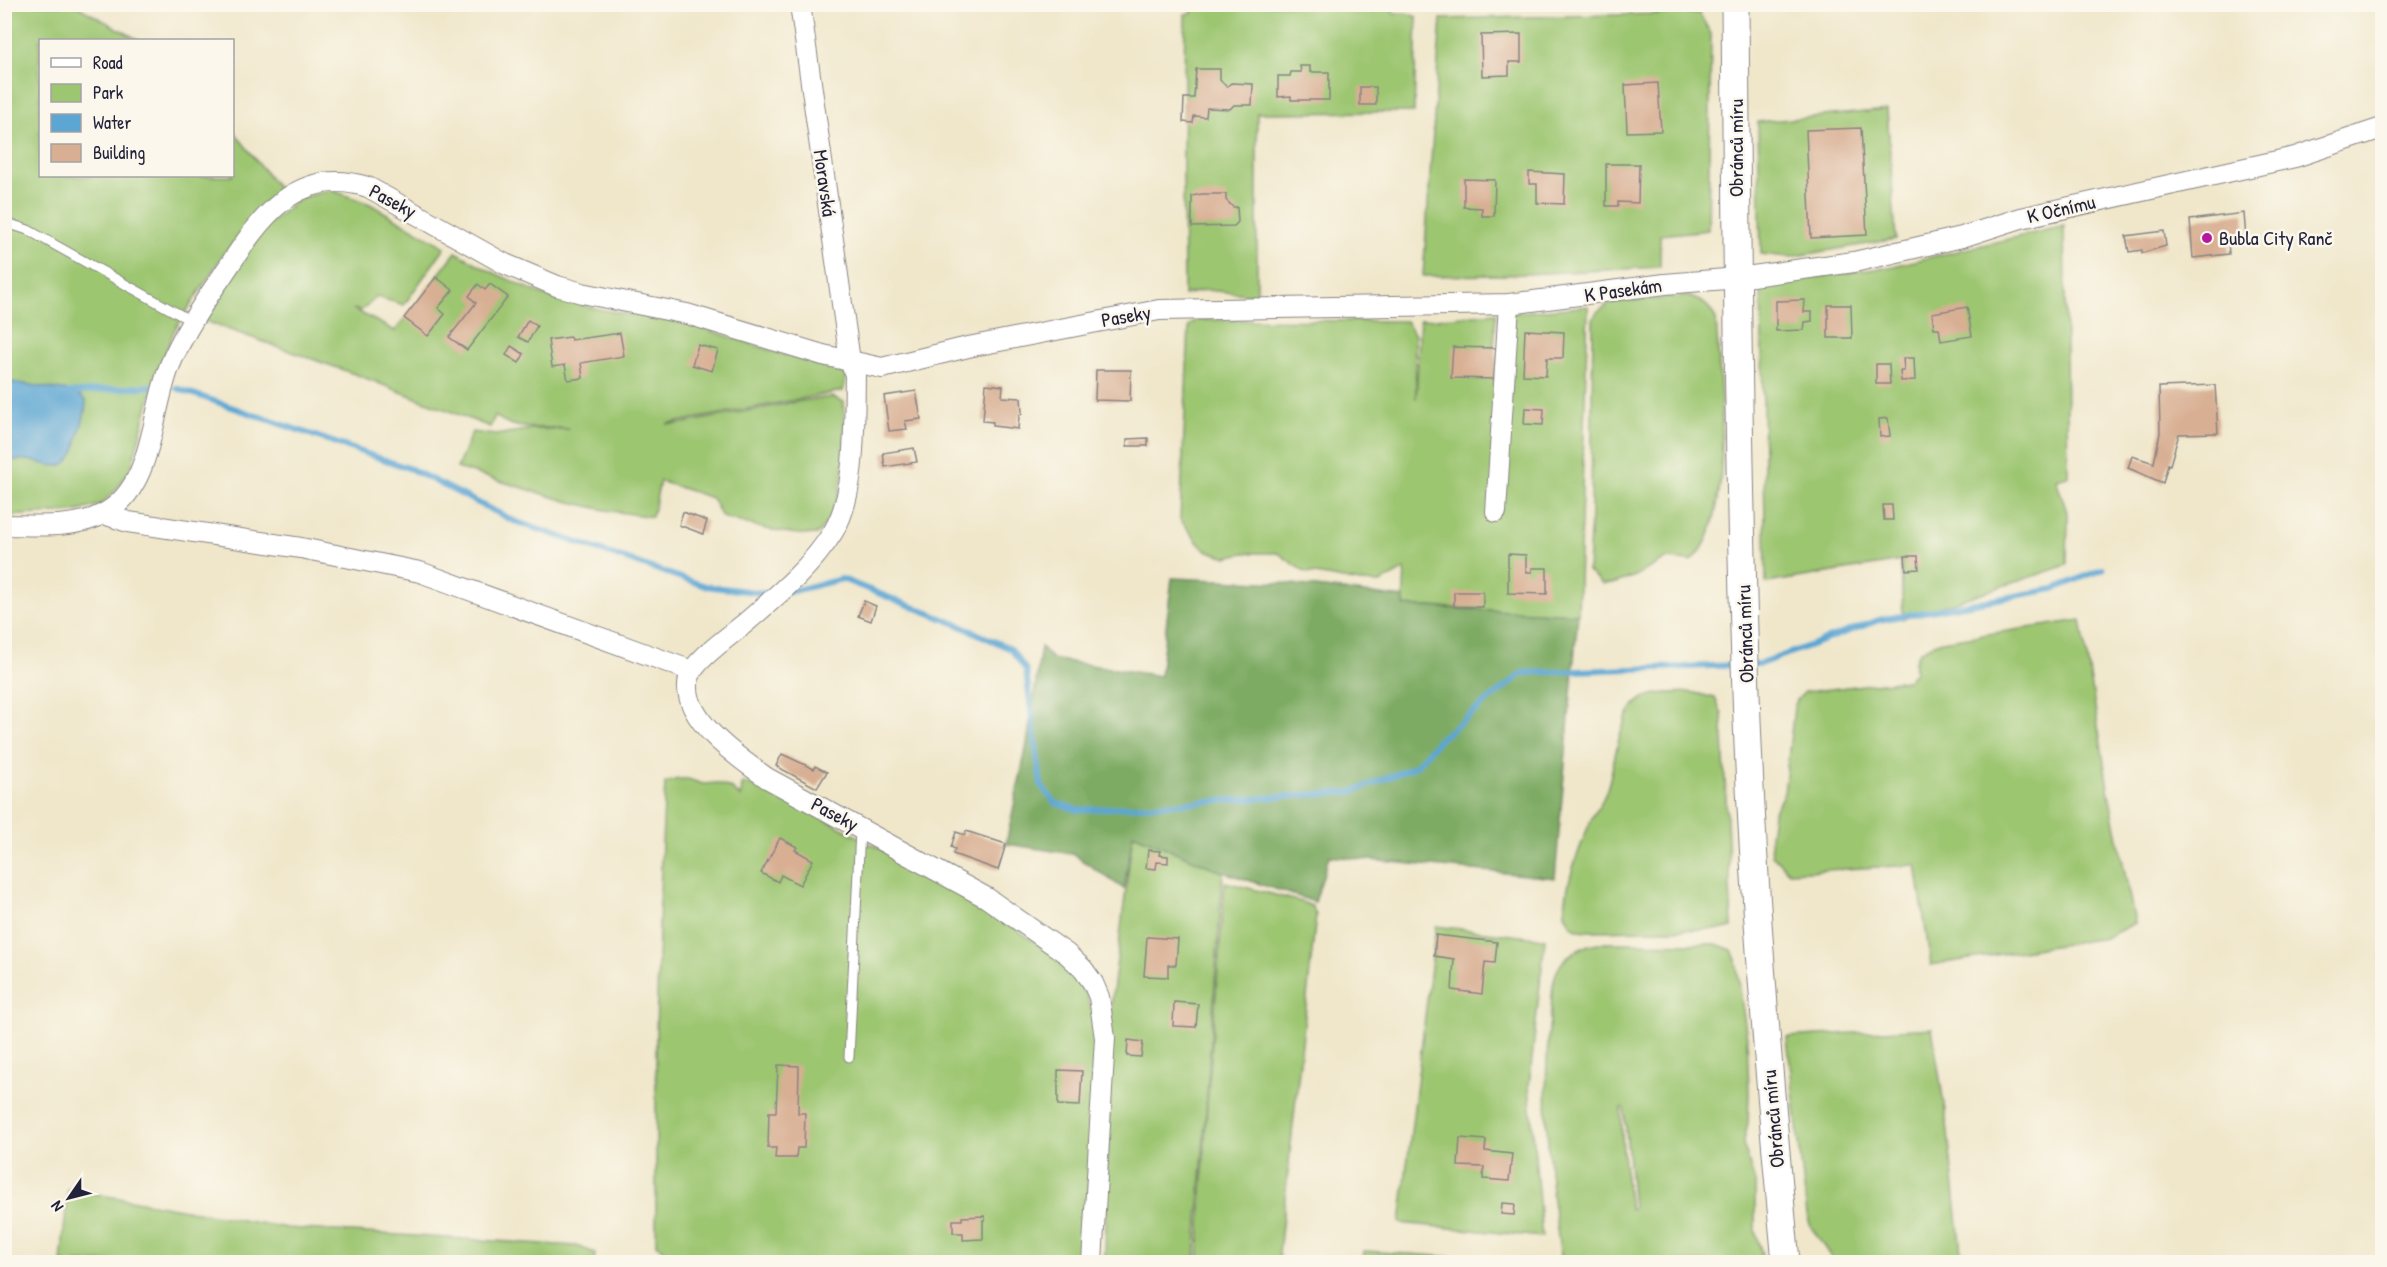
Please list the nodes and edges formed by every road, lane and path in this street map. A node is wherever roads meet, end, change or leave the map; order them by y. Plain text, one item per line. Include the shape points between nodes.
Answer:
1 (800, 4) edge
2 (1735, 4) edge
3 (2382, 128) edge
4 (4, 222) edge
5 (1738, 278) junction
6 (1509, 304) junction
7 (1408, 305) joint
8 (193, 322) junction
9 (850, 361) junction
10 (1496, 512) dead end
11 (104, 514) junction
12 (4, 525) edge
13 (692, 672) junction
14 (860, 828) junction
15 (849, 1057) dead end
16 (1092, 1263) edge
17 (1786, 1263) edge

1 - 9 street, Moravská
2 - 5 main road, Obránců míru
3 - 5 street, K Očnímu via 2295,157 2021,218 1904,252
4 - 8 lane via 28,230
5 - 6 street, K Pasekám
5 - 17 main road, Obránců míru via 1752,814 1765,1040
6 - 7 street, K Pasekám
6 - 10 street
7 - 9 street, Paseky via 1159,310 882,368
8 - 9 street, Paseky via 254,228 270,211 306,187 344,181 374,190 505,264 556,286 687,314
8 - 11 street, Paseky via 167,374 141,470 126,495
9 - 13 street via 855,375 850,478 837,526 824,546 785,587
11 - 12 street via 82,521
11 - 13 street via 128,522 301,548 420,572
13 - 14 street, Paseky via 688,686 693,705 723,745 767,778
14 - 15 lane
14 - 16 street, Paseky via 996,904 1066,954 1093,983 1105,1038

